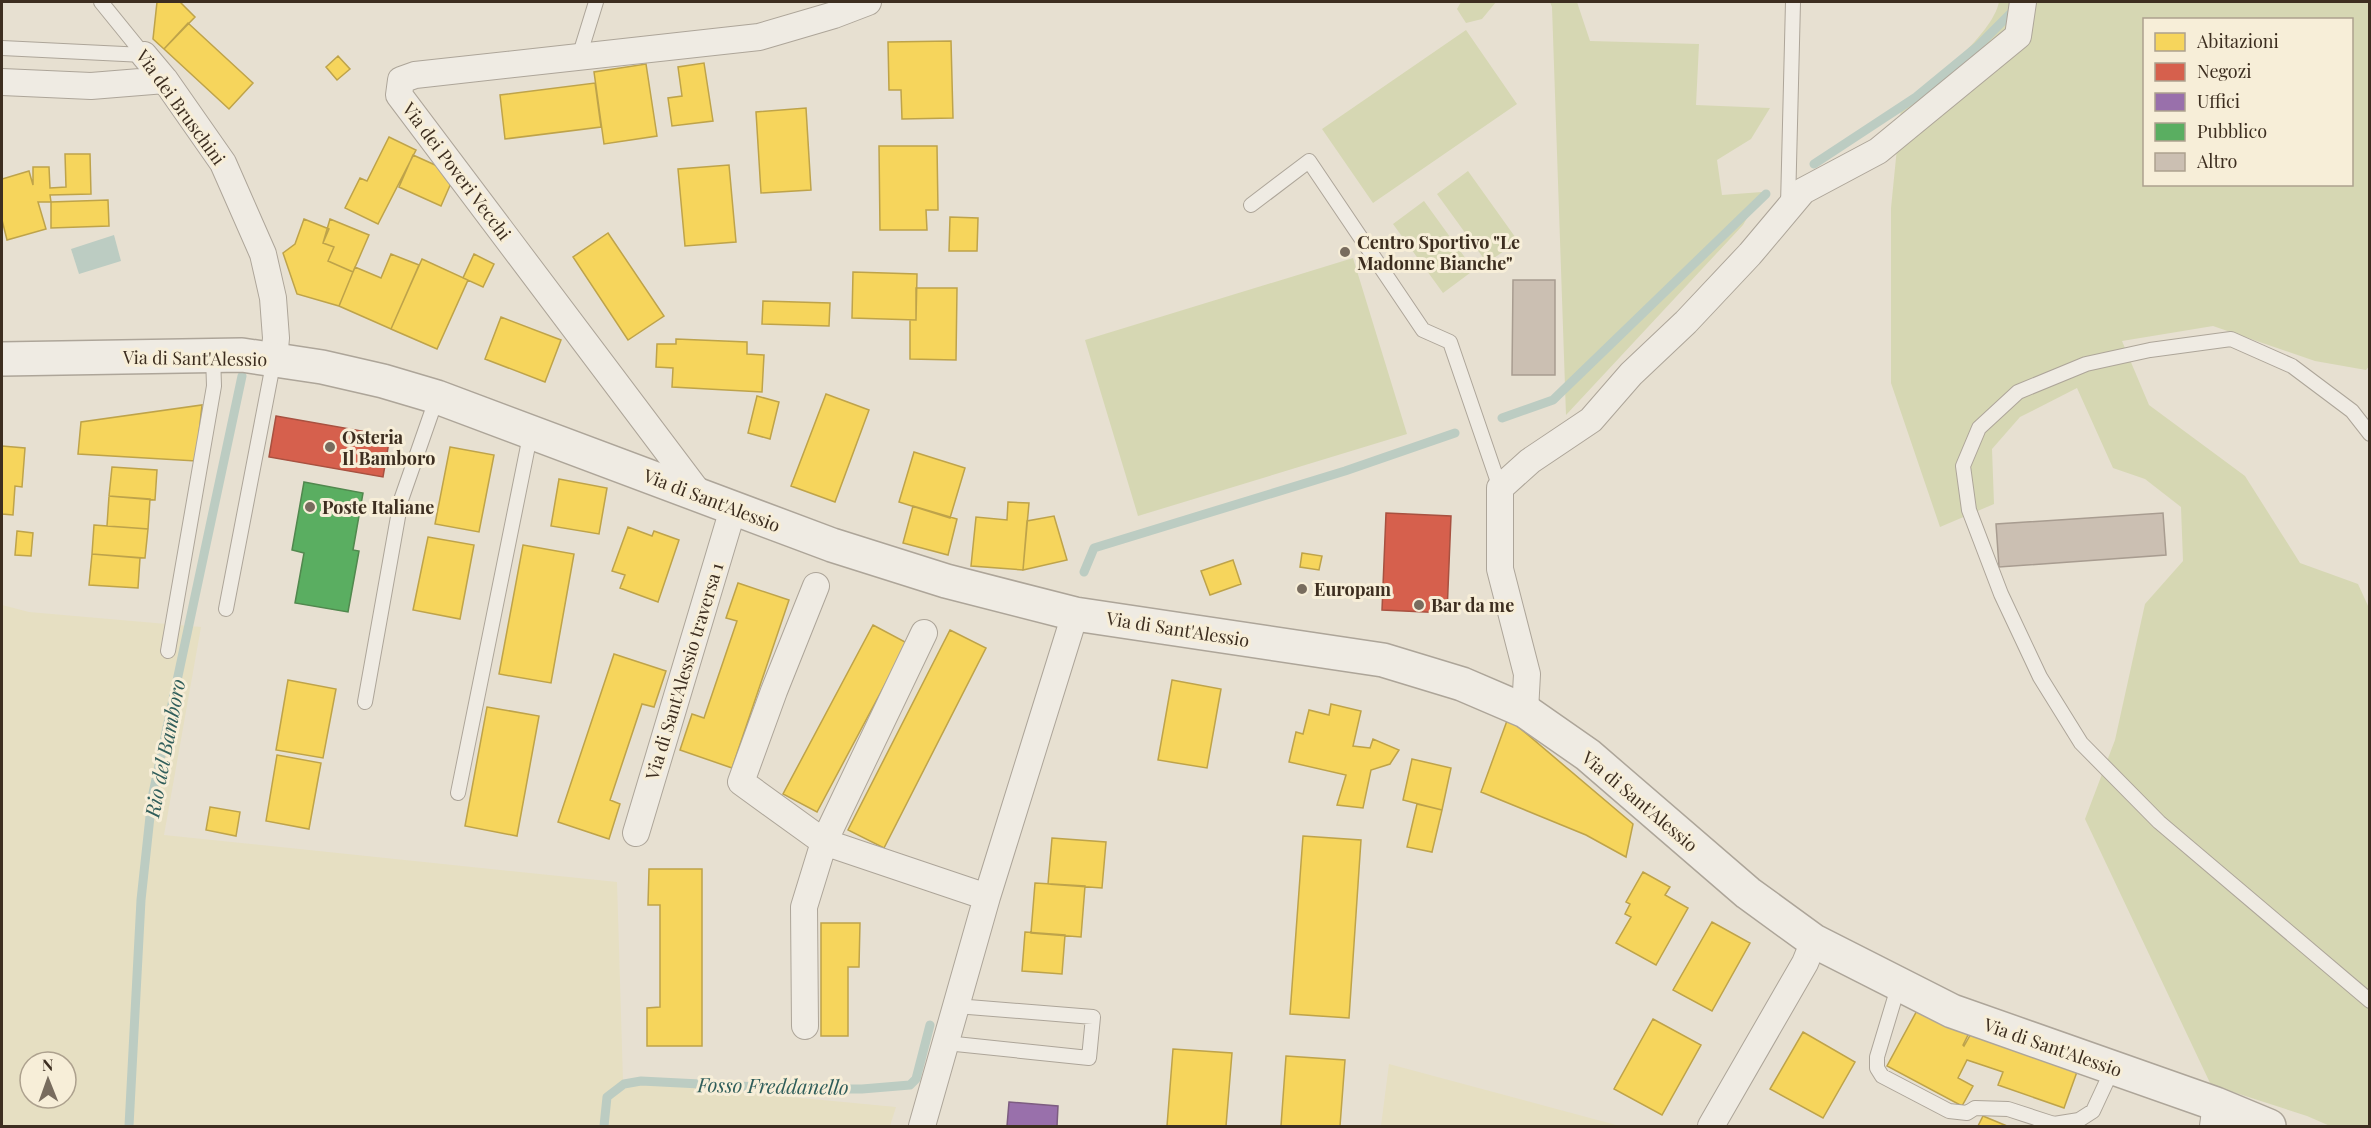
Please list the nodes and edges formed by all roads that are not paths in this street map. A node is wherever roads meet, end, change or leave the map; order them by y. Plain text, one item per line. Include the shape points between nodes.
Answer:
1 (102, 2) edge
2 (596, 2) edge
3 (868, 2) edge
4 (1793, 2) edge
5 (2023, 2) edge
6 (2, 48) edge
7 (144, 55) junction
8 (579, 57) junction
9 (165, 80) junction
10 (2, 82) edge
11 (1251, 205) dead end
12 (1788, 207) junction
13 (213, 355) junction
14 (2, 358) edge
15 (274, 359) junction
16 (437, 397) junction
17 (531, 431) junction
18 (2370, 434) edge
19 (1500, 488) junction
20 (701, 496) junction
21 (733, 508) junction
22 (816, 586) dead end
23 (226, 609) dead end
24 (1075, 614) junction
25 (924, 633) dead end
26 (168, 651) dead end
27 (365, 702) dead end
28 (1525, 711) junction
29 (458, 793) dead end
30 (636, 833) dead end
31 (824, 842) junction
32 (987, 897) junction
33 (1814, 941) junction
34 (1899, 984) junction
35 (2370, 1001) edge
36 (956, 1006) junction
37 (805, 1026) dead end
38 (946, 1043) junction
39 (2113, 1068) junction
40 (2214, 1115) edge
41 (922, 1126) edge
42 (1711, 1126) edge
43 (2269, 1126) edge

1 - 7 lane, Via dei Bruschini
2 - 8 lane
3 - 8 street, Via dei Poveri Vecchi via 759,37
4 - 12 lane
5 - 12 street via 2018,36 1878,151 1803,191
6 - 7 lane
7 - 9 street, Via dei Bruschini
8 - 20 street, Via dei Poveri Vecchi via 415,75 401,80 399,95
9 - 10 street via 91,86
9 - 15 street, Via dei Bruschini via 223,163 263,254 273,298
11 - 19 lane via 1309,161 1423,330 1450,342
12 - 19 street via 1750,254 1591,420 1530,461
13 - 14 street, Via di Sant'Alessio
13 - 15 street, Via di Sant'Alessio
13 - 26 lane via 214,386
15 - 16 street, Via di Sant'Alessio via 383,381
15 - 23 lane
16 - 17 street, Via di Sant'Alessio
16 - 27 lane via 401,500
17 - 20 street, Via di Sant'Alessio
17 - 29 lane
18 - 35 lane via 2352,411 2292,366 2231,339 2086,364 2018,392 1979,428 1963,466 1969,510 2001,594 2040,677 2081,742 2159,822
19 - 28 street via 1500,568 1527,674
20 - 21 street, Via di Sant'Alessio
21 - 24 street, Via di Sant'Alessio via 946,581
21 - 30 street, Via di Sant'Alessio traversa 1
22 - 31 street via 741,782
24 - 28 street, Via di Sant'Alessio via 1383,660 1462,684
24 - 32 street
25 - 31 street
28 - 33 street, Via di Sant'Alessio via 1588,755 1748,893
31 - 32 street
31 - 37 street via 804,907
32 - 36 street
33 - 34 street, Via di Sant'Alessio
33 - 42 street
34 - 39 street, Via di Sant'Alessio via 1952,1011
34 - 39 lane via 1876,1057 1877,1068 1882,1076 1949,1111 2008,1110 2054,1124 2079,1120 2092,1111
36 - 38 street
36 - 38 lane via 1093,1017 1089,1058
38 - 41 street
39 - 40 street, Via di Sant'Alessio
40 - 43 street, Via di Sant'Alessio

